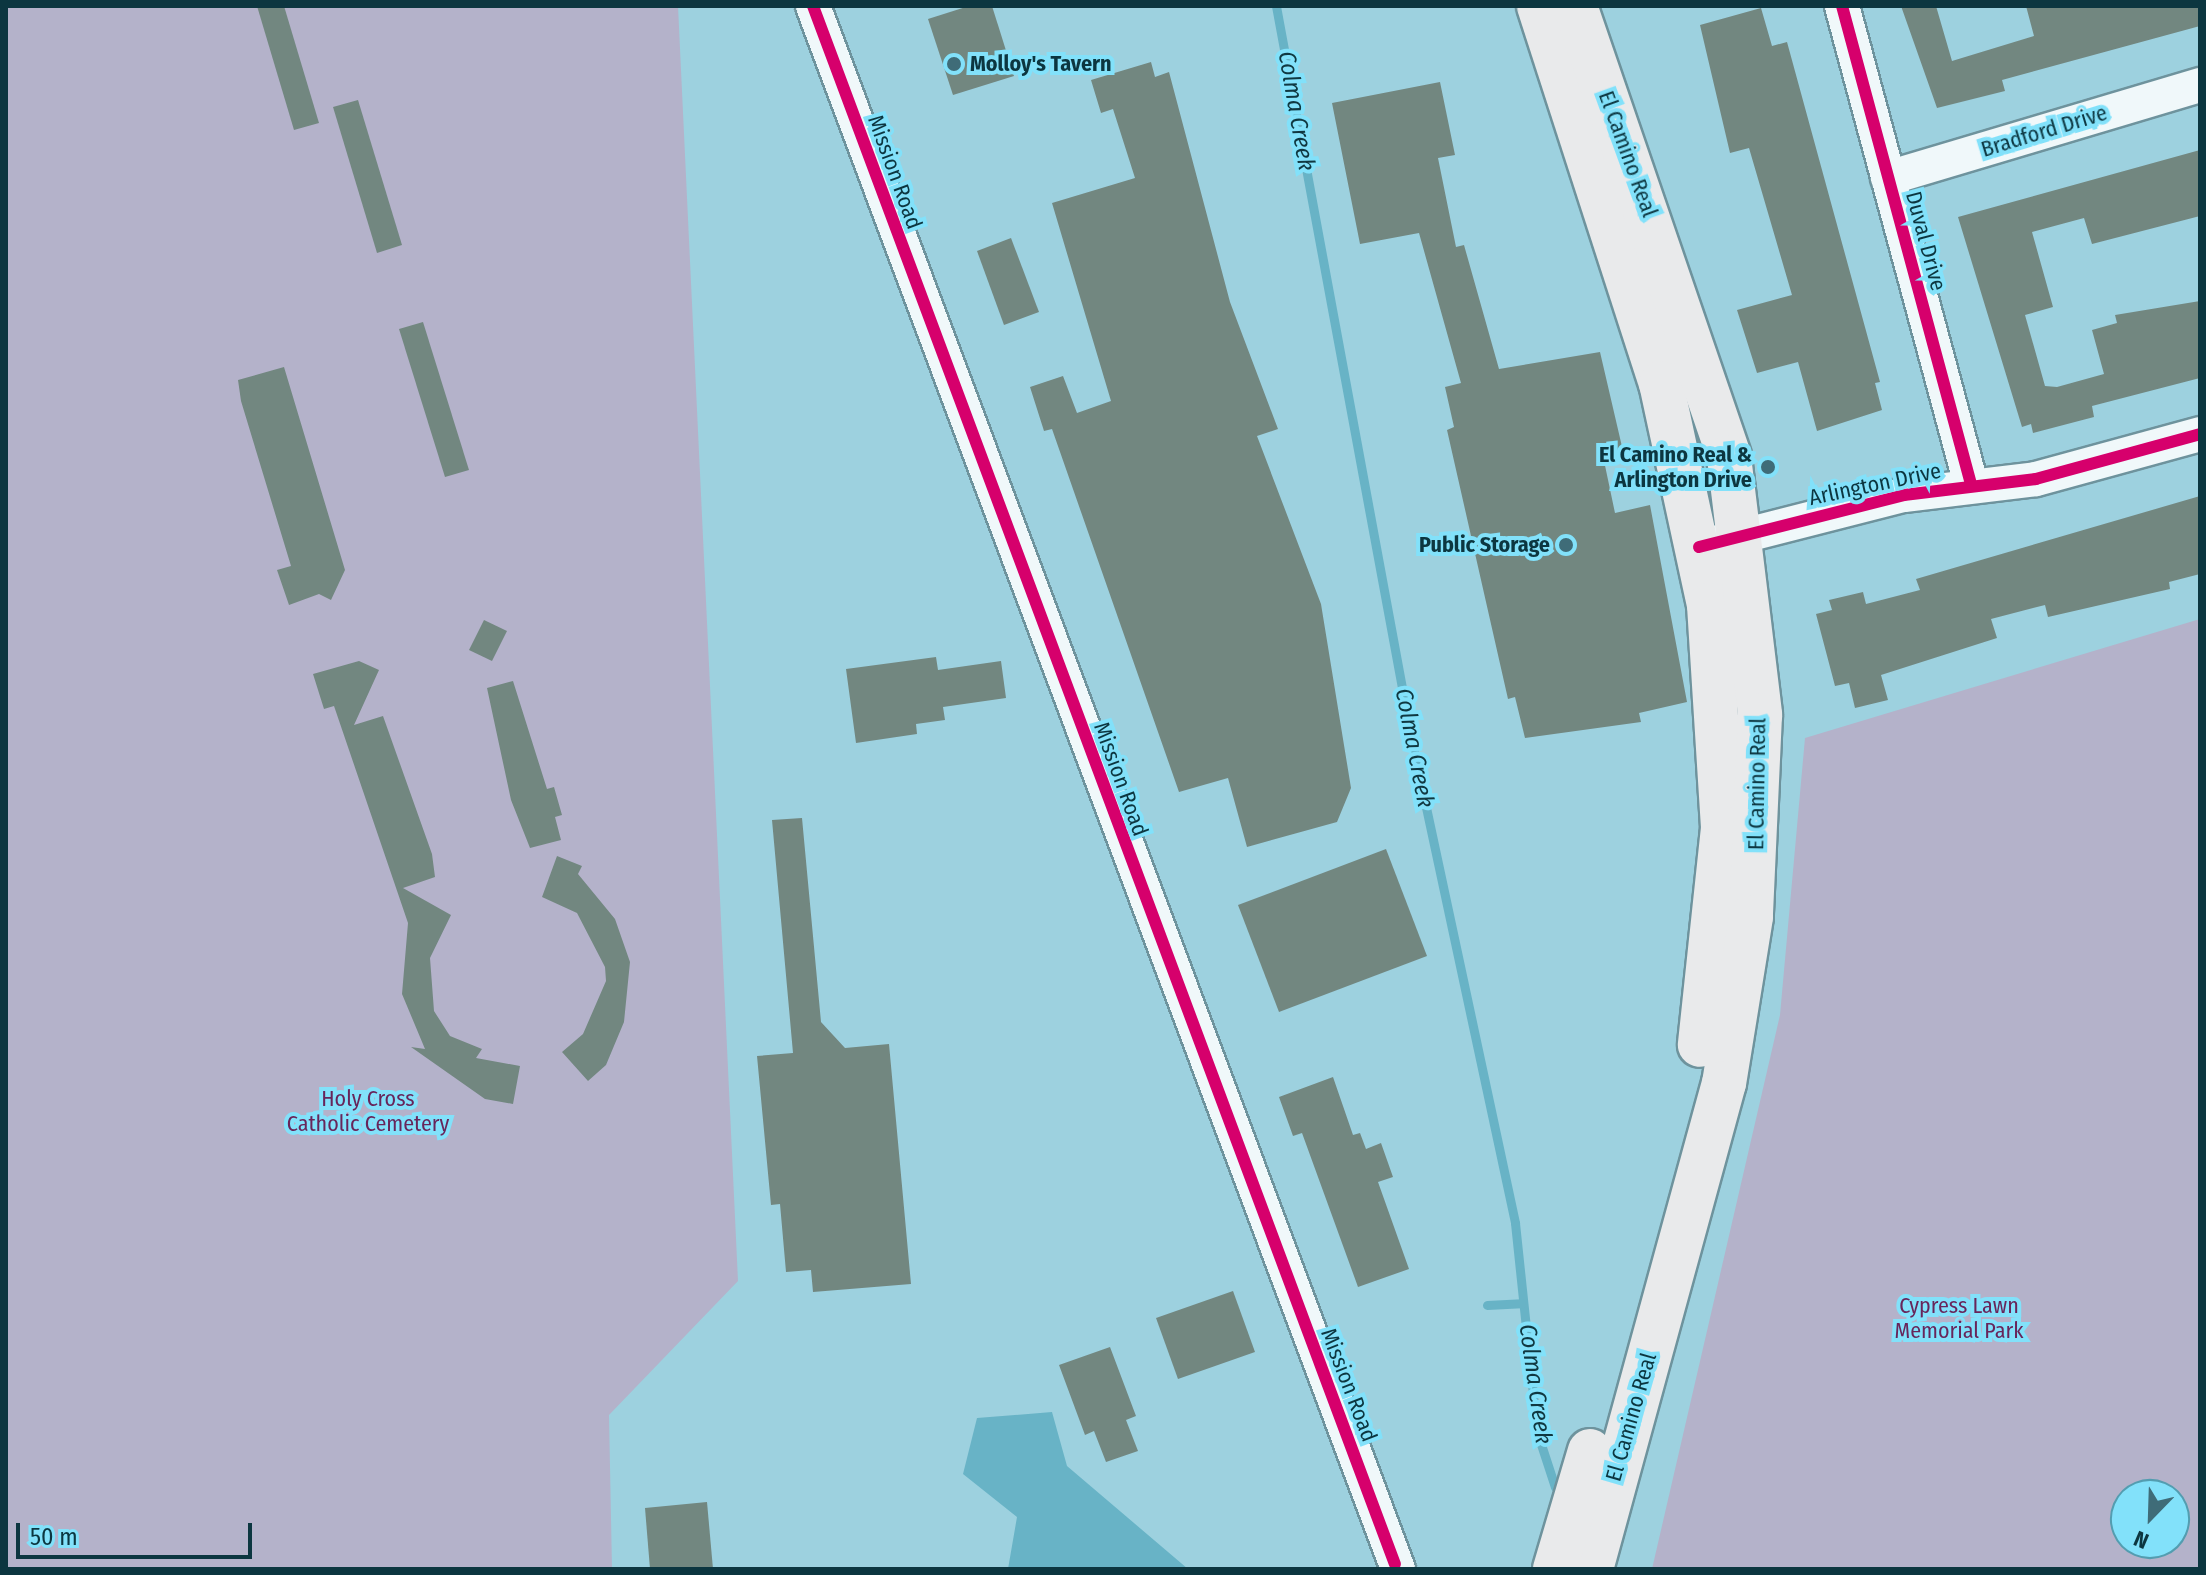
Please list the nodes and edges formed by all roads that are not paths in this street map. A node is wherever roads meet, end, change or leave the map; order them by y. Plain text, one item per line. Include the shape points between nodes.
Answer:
1 (813, 6) edge
2 (1539, 6) edge
3 (1575, 6) edge
4 (1842, 6) edge
5 (2200, 85) edge
6 (1888, 178) junction
7 (2200, 434) edge
8 (1971, 485) junction
9 (1742, 535) junction
10 (1699, 547) junction
11 (1397, 1568) edge
12 (1555, 1569) edge
13 (1591, 1569) edge

1 - 11 street, Mission Road
2 - 10 main road, El Camino Real via 1661,383
3 - 9 main road, El Camino Real via 1706,374
4 - 6 street, Duval Drive
5 - 6 street, Bradford Drive
6 - 8 street, Duval Drive
7 - 8 street, Arlington Drive via 2036,479
8 - 9 street, Arlington Drive
9 - 10 street, Arlington Drive
9 - 13 main road, El Camino Real via 1760,715 1759,826 1738,1006 1703,1171
10 - 12 main road, El Camino Real via 1721,717 1723,813 1708,1001 1672,1172

